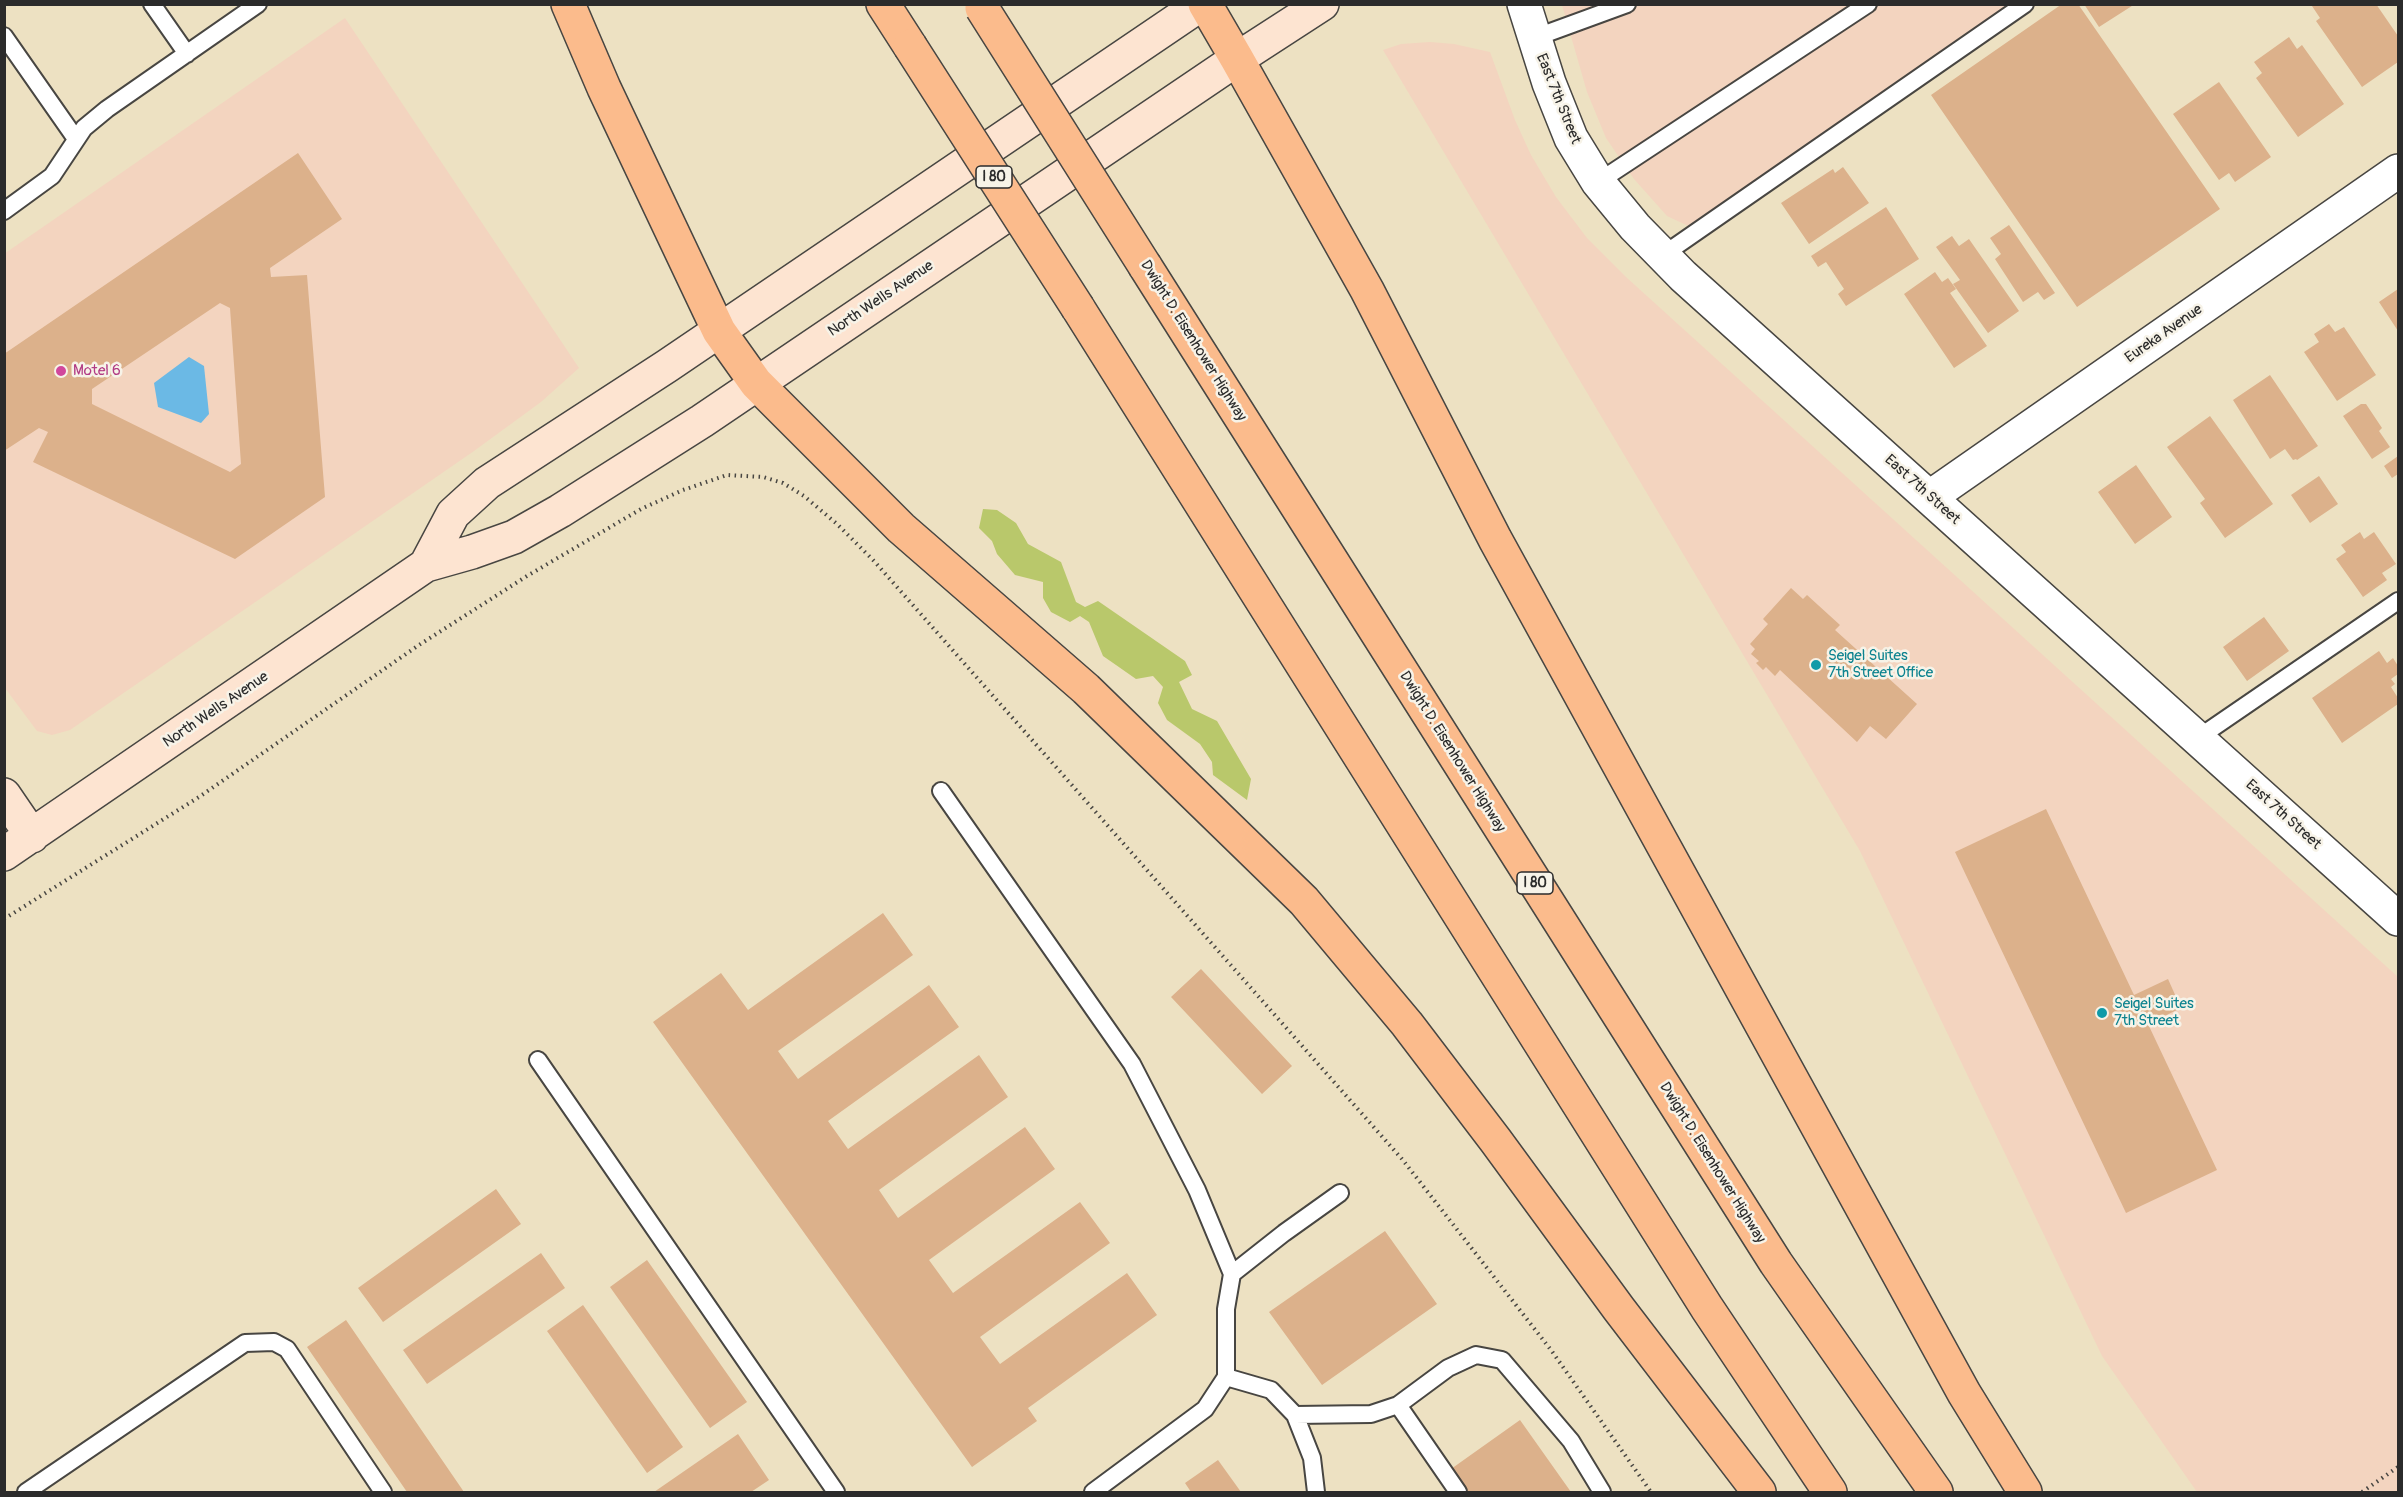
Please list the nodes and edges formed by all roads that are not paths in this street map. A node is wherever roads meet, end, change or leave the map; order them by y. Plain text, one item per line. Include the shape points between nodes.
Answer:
1 (152, 4) edge
2 (258, 4) edge
3 (568, 4) edge
4 (884, 4) edge
5 (1203, 4) edge
6 (1322, 4) edge
7 (1524, 4) edge
8 (1627, 4) edge
9 (1868, 4) edge
10 (2025, 4) edge
11 (981, 6) edge
12 (4, 36) edge
13 (1534, 38) junction
14 (187, 54) junction
15 (1237, 59) junction
16 (76, 139) junction
17 (2398, 171) edge
18 (1598, 182) junction
19 (4, 211) edge
20 (1663, 255) junction
21 (718, 331) junction
22 (756, 383) junction
23 (1930, 497) junction
24 (426, 565) junction
25 (2398, 601) edge
26 (2198, 738) junction
27 (941, 790) dead end
28 (4, 795) edge
29 (32, 836) junction
30 (4, 854) edge
31 (2398, 919) edge
32 (538, 1060) dead end
33 (1340, 1193) dead end
34 (1232, 1274) junction
35 (1226, 1377) junction
36 (1398, 1405) junction
37 (1295, 1415) junction
38 (26, 1492) edge
39 (383, 1492) edge
40 (836, 1492) edge
41 (1093, 1492) edge
42 (1316, 1492) edge
43 (1458, 1492) edge
44 (1602, 1492) edge
45 (1759, 1492) edge
46 (1830, 1492) edge
47 (1936, 1492) edge
48 (2025, 1492) edge

1 - 14 lane
2 - 14 lane
3 - 21 highway
4 - 46 highway, I 80, bridge via 1701,1298
5 - 15 highway
5 - 21 main road, North Wells Avenue
6 - 15 main road, North Wells Avenue
7 - 13 street, East 7th Street
8 - 13 lane
9 - 18 lane
10 - 20 lane
11 - 47 highway, Dwight D. Eisenhower Highway / I 80, bridge via 1776,1263
12 - 16 lane
13 - 18 street, East 7th Street via 1571,138
14 - 16 lane via 107,109
15 - 22 main road, North Wells Avenue
15 - 48 highway via 1367,290 1495,539 1964,1393
16 - 19 lane via 52,177
17 - 23 street, Eureka Avenue
18 - 20 street, East 7th Street
20 - 23 street, East 7th Street
21 - 22 highway
21 - 24 main road, North Wells Avenue via 487,483 453,514
22 - 24 main road, North Wells Avenue via 693,427 514,537
22 - 45 highway via 901,528 1086,689 1304,901 1407,1024
23 - 26 street, East 7th Street
24 - 29 main road, North Wells Avenue
25 - 26 lane
26 - 31 street, East 7th Street
27 - 34 lane via 1132,1064 1197,1190
28 - 29 main road
29 - 30 main road, North Wells Avenue
32 - 40 lane
33 - 34 lane
34 - 35 lane via 1226,1309
35 - 37 lane via 1271,1389
35 - 41 lane via 1205,1409
36 - 37 lane via 1371,1414
36 - 43 lane
36 - 44 lane via 1448,1368 1476,1355 1502,1360 1571,1441
37 - 42 lane via 1312,1458
38 - 39 lane via 245,1343 274,1342 287,1349

